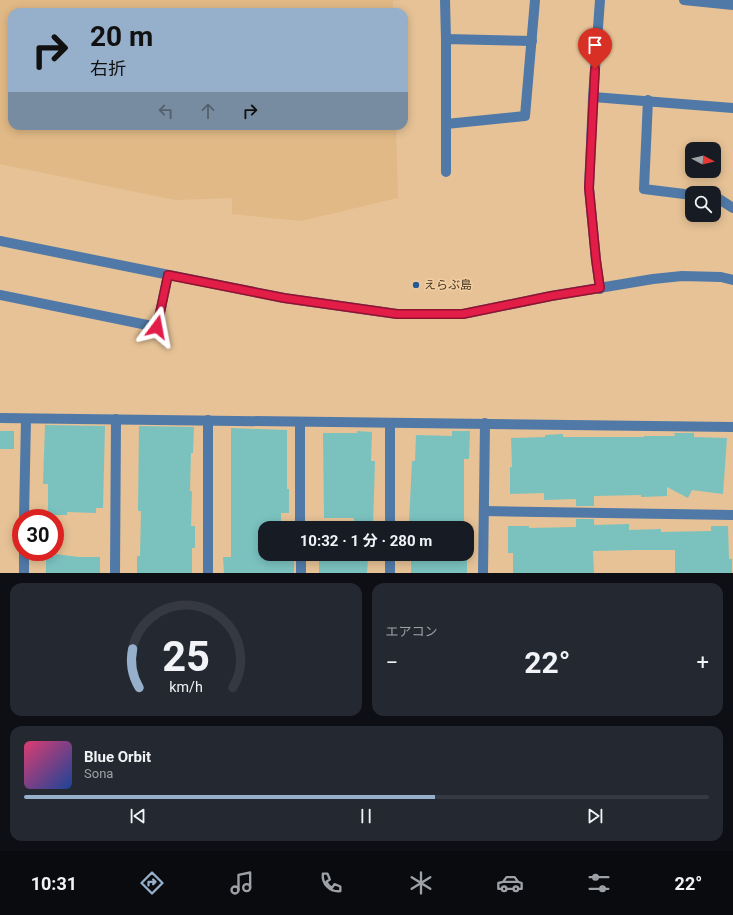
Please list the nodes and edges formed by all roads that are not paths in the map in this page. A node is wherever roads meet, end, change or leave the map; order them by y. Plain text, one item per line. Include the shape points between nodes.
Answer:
1 (445, 0) edge
2 (535, 0) edge
3 (600, 0) edge
4 (684, 0) edge
5 (733, 5) edge
6 (446, 39) junction
7 (532, 41) junction
8 (593, 97) junction
9 (648, 100) junction
10 (733, 108) edge
11 (446, 124) junction
12 (446, 172) dead end
13 (685, 194) edge
14 (721, 200) edge
15 (733, 208) edge
16 (0, 241) edge
17 (168, 275) junction
18 (733, 280) edge
19 (600, 288) junction
20 (0, 295) edge
21 (0, 418) edge
22 (26, 418) junction
23 (116, 419) junction
24 (208, 420) junction
25 (300, 422) junction
26 (390, 423) junction
27 (485, 423) junction
28 (733, 427) edge
29 (24, 509) edge
30 (484, 511) junction
31 (733, 515) edge
32 (300, 521) edge
33 (390, 521) edge
34 (24, 561) edge
35 (301, 561) edge
36 (390, 561) edge
37 (24, 573) edge
38 (115, 573) edge
39 (208, 573) edge
40 (301, 573) edge
41 (390, 573) edge
42 (483, 573) edge

1 - 6 street
2 - 7 street
3 - 8 street
4 - 5 street
6 - 7 street
6 - 11 street
7 - 11 street via 525,116
8 - 9 street
8 - 19 street via 589,188
9 - 10 street
9 - 13 street via 644,188
11 - 12 street
14 - 15 street
16 - 17 street
17 - 19 street via 284,298 397,314 463,314
17 - 20 street via 157,327
18 - 19 street via 721,277 682,276
21 - 22 street
22 - 23 street
22 - 29 street
23 - 24 street
23 - 38 street
24 - 25 street
24 - 39 street
25 - 26 street
25 - 32 street
26 - 27 street
26 - 33 street
27 - 28 street
27 - 30 street
30 - 31 street
30 - 42 street
34 - 37 street
35 - 40 street
36 - 41 street

